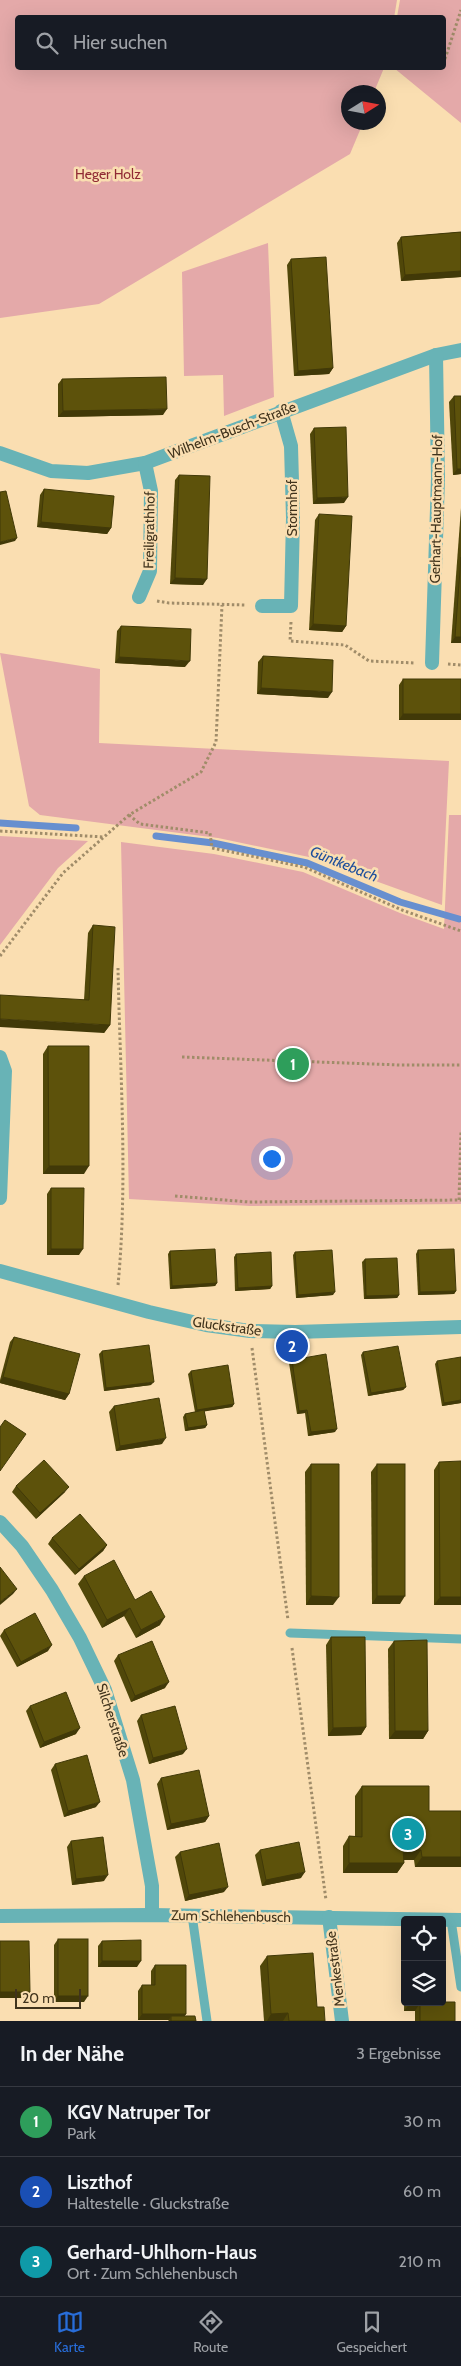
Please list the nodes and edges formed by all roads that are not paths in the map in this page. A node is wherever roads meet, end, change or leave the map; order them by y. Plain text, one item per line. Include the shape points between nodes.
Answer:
1 (461, 350) edge
2 (436, 355) junction
3 (282, 410) junction
4 (0, 453) edge
5 (145, 463) junction
6 (139, 597) road end
7 (262, 606) road end
8 (432, 663) road end
9 (0, 1058) edge
10 (0, 1198) edge
11 (0, 1271) edge
12 (461, 1327) edge
13 (0, 1522) edge
14 (290, 1633) dead end
15 (461, 1639) edge
16 (152, 1915) junction
17 (192, 1915) junction
18 (0, 1916) edge
19 (329, 1917) junction
20 (456, 1920) edge
21 (461, 1987) edge
22 (207, 2021) edge
23 (342, 2021) edge

1 - 2 street, Wilhelm-Busch-Straße
2 - 3 street, Wilhelm-Busch-Straße
2 - 8 street, Gerhart-Hauptmann-Hof via 438,478
3 - 5 street, Wilhelm-Busch-Straße
3 - 7 street, Stormhof via 291,446 291,606
4 - 5 street, Wilhelm-Busch-Straße via 51,471 88,473
5 - 6 street, Freiligrathhof via 151,491 150,571
9 - 10 street via 5,1071
11 - 12 street, Gluckstraße via 206,1325 250,1331
13 - 16 street, Silcherstraße via 22,1546 52,1590 105,1690 133,1780 152,1886
14 - 15 lane
16 - 17 street, Zum Schlehenbusch
16 - 18 street, Zum Schlehenbusch
17 - 19 street, Zum Schlehenbusch
17 - 22 lane
19 - 20 street, Zum Schlehenbusch
19 - 23 street, Menkestraße
20 - 21 lane

